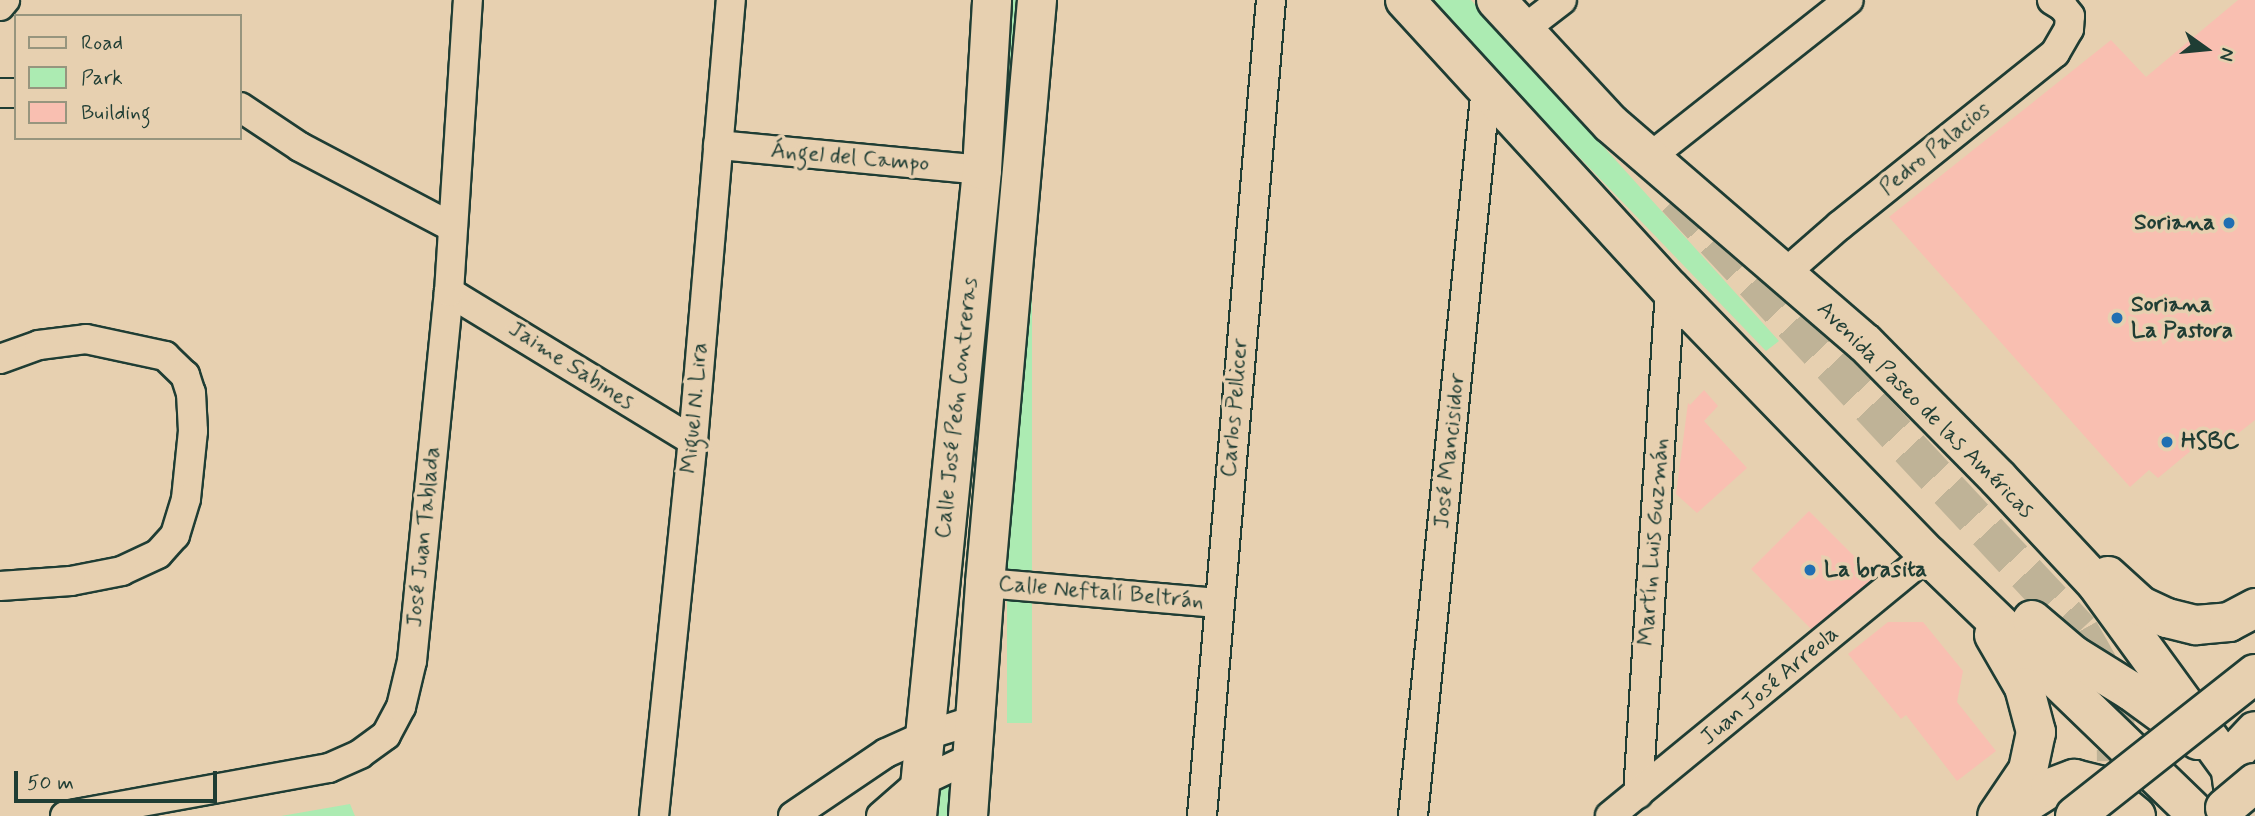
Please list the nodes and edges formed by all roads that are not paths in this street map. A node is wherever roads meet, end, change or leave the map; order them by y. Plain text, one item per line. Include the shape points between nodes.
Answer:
1 (5, 0) edge
2 (468, 0) edge
3 (731, 0) edge
4 (992, 0) edge
5 (1037, 0) edge
6 (1271, 0) edge
7 (1405, 0) edge
8 (1496, 0) edge
9 (1562, 0) edge
10 (1849, 0) edge
11 (0, 6) edge
12 (2061, 8) edge
13 (1523, 30) junction
14 (1486, 86) junction
15 (242, 108) edge
16 (718, 145) junction
17 (1650, 157) junction
18 (982, 170) junction
19 (453, 227) junction
20 (1784, 274) junction
21 (1670, 289) junction
22 (449, 292) junction
23 (0, 359) edge
24 (693, 440) junction
25 (1821, 444) junction
26 (2020, 504) junction
27 (1941, 567) junction
28 (985, 583) junction
29 (2096, 583) junction
30 (0, 586) edge
31 (1218, 603) junction
32 (2255, 608) edge
33 (2049, 638) junction
34 (2255, 674) edge
35 (2059, 679) junction
36 (2155, 709) junction
37 (975, 720) junction
38 (2255, 731) edge
39 (924, 736) junction
40 (2143, 756) junction
41 (973, 757) junction
42 (2247, 773) edge
43 (1638, 794) junction
44 (918, 799) edge
45 (2226, 812) edge
46 (65, 816) edge
47 (654, 816) edge
48 (793, 816) edge
49 (881, 816) edge
50 (968, 816) edge
51 (1202, 816) edge
52 (1413, 816) edge
53 (1610, 816) edge
54 (1997, 816) edge
55 (2006, 816) edge
56 (2075, 816) edge
57 (2136, 816) edge

1 - 11 street
2 - 19 street, José Juan Tablada
3 - 16 street, Miguel N. Lira
4 - 18 main road, Calle José Peón Contreras
5 - 28 main road, Calle José Peón Contreras
6 - 31 street, Carlos Pellicer
7 - 14 main road
8 - 13 main road, Avenida Paseo de las Américas
9 - 13 street
10 - 17 street
12 - 20 street, Pedro Palacios via 2069,29 2055,53
13 - 17 main road, Avenida Paseo de las Américas via 1611,124
14 - 21 main road
14 - 52 street, José Mancisidor
15 - 19 street via 299,147
16 - 18 street, Ángel del Campo
16 - 24 street, Miguel N. Lira
17 - 20 main road, Avenida Paseo de las Américas
18 - 39 main road, Calle José Peón Contreras
19 - 22 street, José Juan Tablada
20 - 26 main road, Avenida Paseo de las Américas via 1865,343
21 - 25 main road
21 - 43 street, Martín Luis Guzmán
22 - 24 street, Jaime Sabines
22 - 46 street, José Juan Tablada via 412,661 401,707 386,735 329,768
23 - 30 street via 39,345 86,339 165,356 185,375 191,393 192,431 187,499 175,534 158,554 122,571 71,581
24 - 47 street, Miguel N. Lira
25 - 27 main road
25 - 33 main road via 1848,450 1895,486
26 - 29 main road, Avenida Paseo de las Américas
26 - 32 main road via 2046,520 2141,606 2167,618 2209,625 2229,622
27 - 35 main road
27 - 43 street, Juan José Arreola
27 - 54 main road via 2016,671 2031,708 2036,732 2028,770
28 - 31 street, Calle Neftalí Beltrán
28 - 37 main road, Calle José Peón Contreras
29 - 33 main road via 2106,609 2100,629 2082,641
29 - 42 main road, Avenida Paseo de las Américas
31 - 51 street, Carlos Pellicer
33 - 36 main road
34 - 40 main road, bridge
35 - 36 main road via 2125,705
35 - 40 main road
36 - 42 main road
37 - 39 street
37 - 41 main road, Calle José Peón Contreras
38 - 42 main road via 2232,756
39 - 44 main road, Calle José Peón Contreras
39 - 48 street via 870,762
40 - 45 main road
40 - 56 main road, bridge
41 - 44 street
41 - 50 main road, Calle José Peón Contreras
42 - 45 main road, bridge
43 - 53 street, Juan José Arreola
44 - 49 street
55 - 57 main road via 2050,788 2074,779 2098,785

